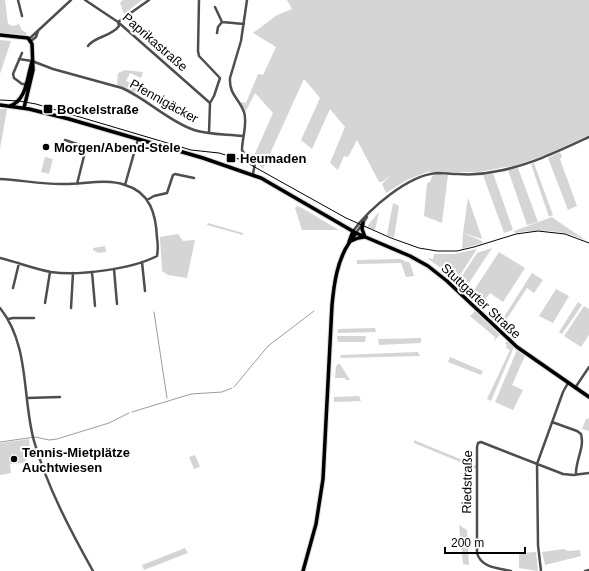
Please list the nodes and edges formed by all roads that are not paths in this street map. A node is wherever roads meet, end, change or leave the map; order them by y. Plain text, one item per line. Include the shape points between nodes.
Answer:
1 (18, 0) edge
2 (71, 0) edge
3 (85, 0) edge
4 (149, 0) edge
5 (199, 0) edge
6 (247, 0) edge
7 (215, 7) dead end
8 (22, 16) dead end
9 (118, 22) junction
10 (222, 22) junction
11 (244, 24) junction
12 (217, 33) dead end
13 (0, 35) edge
14 (30, 40) junction
15 (88, 46) dead end
16 (22, 53) dead end
17 (19, 60) junction
18 (32, 61) junction
19 (27, 84) junction
20 (22, 96) junction
21 (210, 103) junction
22 (0, 105) edge
23 (10, 106) junction
24 (22, 108) junction
25 (209, 133) junction
26 (243, 136) junction
27 (589, 137) edge
28 (138, 139) junction
29 (66, 140) dead end
30 (253, 174) junction
31 (194, 178) dead end
32 (0, 179) edge
33 (78, 184) junction
34 (125, 185) junction
35 (147, 200) junction
36 (367, 216) junction
37 (363, 223) junction
38 (354, 232) junction
39 (366, 237) junction
40 (349, 243) junction
41 (0, 258) edge
42 (142, 262) junction
43 (19, 263) junction
44 (114, 269) junction
45 (50, 272) junction
46 (92, 272) junction
47 (73, 274) junction
48 (12, 288) dead end
49 (145, 291) dead end
50 (45, 303) dead end
51 (117, 304) dead end
52 (95, 306) dead end
53 (0, 308) edge
54 (71, 308) dead end
55 (34, 318) dead end
56 (8, 319) junction
57 (589, 367) edge
58 (568, 383) junction
59 (575, 388) junction
60 (60, 396) dead end
61 (26, 398) junction
62 (589, 398) edge
63 (552, 422) junction
64 (537, 464) junction
65 (589, 473) edge
66 (576, 475) junction
67 (589, 570) edge
68 (92, 571) edge
69 (303, 571) edge
70 (511, 571) edge
71 (541, 571) edge
72 (585, 571) edge

1 - 8 street
2 - 14 street
3 - 9 street, Paprikastraße
4 - 9 street
5 - 21 street via 199,56 220,78
6 - 11 street
7 - 10 street
9 - 15 street via 119,26 114,32 91,42
9 - 21 street, Paprikastraße
10 - 11 street
10 - 12 street
11 - 26 street via 229,83 244,113
13 - 14 main road
14 - 18 main road via 33,46
16 - 17 street
17 - 18 street
17 - 19 street via 13,74 14,78
18 - 19 main road
18 - 25 street, Pfennigäcker via 122,88 186,127
19 - 20 main road
19 - 24 main road
20 - 23 main road
20 - 24 main road
21 - 25 street
22 - 23 main road, Stuttgarter Straße
23 - 24 main road, Stuttgarter Straße
24 - 28 main road, Stuttgarter Straße
25 - 26 street, Pfennigäcker
26 - 30 street via 242,149 256,166
27 - 36 street via 539,160 514,168 477,174 437,173 422,177 394,192
28 - 30 main road, Stuttgarter Straße
28 - 34 street
29 - 33 street via 86,148
30 - 38 main road, Stuttgarter Straße
31 - 35 street via 175,174 167,193
32 - 33 street
33 - 34 street
34 - 35 street
35 - 42 street via 155,216 158,251 157,256
36 - 37 street
36 - 38 street
37 - 38 street
37 - 39 main road via 362,230
38 - 39 main road, Stuttgarter Straße
38 - 40 main road
39 - 40 main road
39 - 58 main road, Stuttgarter Straße via 410,256 432,269 511,343
40 - 69 main road via 337,271 333,291 324,470 319,510
41 - 43 street
42 - 44 street
42 - 49 street
43 - 45 street
43 - 48 street
44 - 46 street
44 - 51 street
45 - 47 street
45 - 50 street
46 - 47 street
46 - 52 street
47 - 54 street
53 - 56 street
55 - 56 street
56 - 61 street via 18,344
57 - 59 street
58 - 59 main road, Stuttgarter Straße
58 - 63 street
59 - 62 main road, Stuttgarter Straße
60 - 61 street
61 - 68 street via 33,437 42,464
63 - 64 street
63 - 66 street via 581,434
64 - 66 street via 563,474
64 - 70 street, Riedstraße via 478,442 477,553 485,564
64 - 71 street via 538,545
65 - 66 street
67 - 72 street

